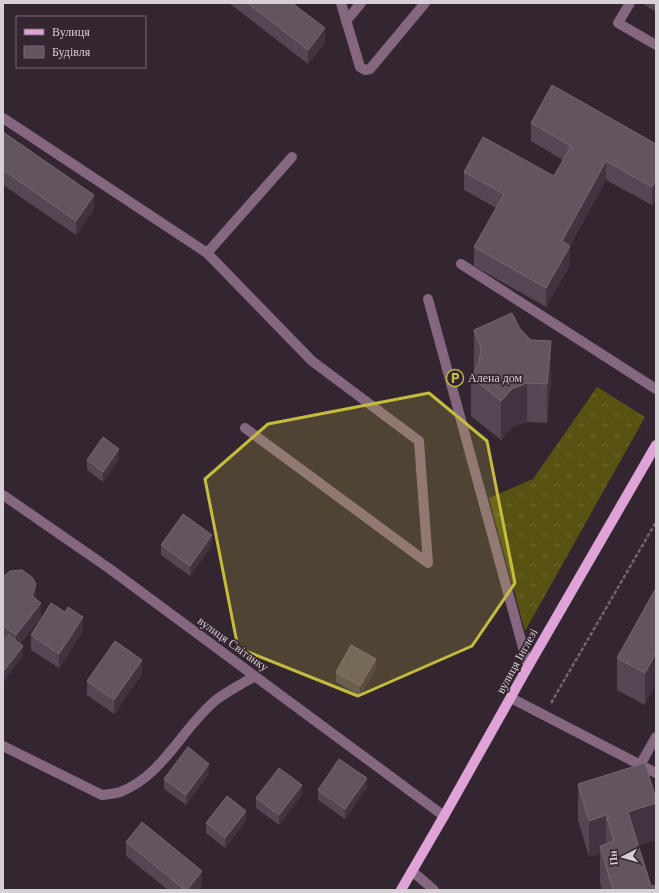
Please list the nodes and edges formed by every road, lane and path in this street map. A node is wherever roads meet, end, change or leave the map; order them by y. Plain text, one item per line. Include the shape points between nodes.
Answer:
1 (341, 3) edge
2 (361, 3) edge
3 (425, 3) edge
4 (630, 3) edge
5 (346, 21) junction
6 (656, 45) edge
7 (3, 118) edge
8 (292, 157) dead end
9 (207, 253) junction
10 (461, 264) dead end
11 (428, 299) dead end
12 (656, 389) edge
13 (245, 428) dead end
14 (656, 445) edge
15 (3, 495) edge
16 (656, 522) edge
17 (528, 666) junction
18 (255, 676) junction
19 (511, 698) junction
20 (544, 716) junction
21 (656, 737) edge
22 (3, 746) edge
23 (640, 765) junction
24 (656, 773) edge
25 (444, 816) junction
26 (412, 871) junction
27 (401, 890) edge
28 (434, 890) edge

1 - 5 street
2 - 5 street
3 - 5 street via 370,69 360,67
4 - 6 street via 618,23
7 - 9 street
8 - 9 street
9 - 13 street via 312,361 419,441 428,563
10 - 12 street
11 - 17 street
14 - 17 main road, вулиця Інглезі
15 - 18 street, вулиця Світанку via 110,569
16 - 20 path
17 - 19 main road, вулиця Інглезі
18 - 22 street via 216,699 164,761 141,781 119,793 102,795
18 - 25 street, вулиця Світанку
19 - 20 street
19 - 25 main road, вулиця Інглезі
20 - 23 street
21 - 23 street
23 - 24 street
25 - 26 main road, вулиця Інглезі
26 - 27 main road, вулиця Інглезі
26 - 28 street

